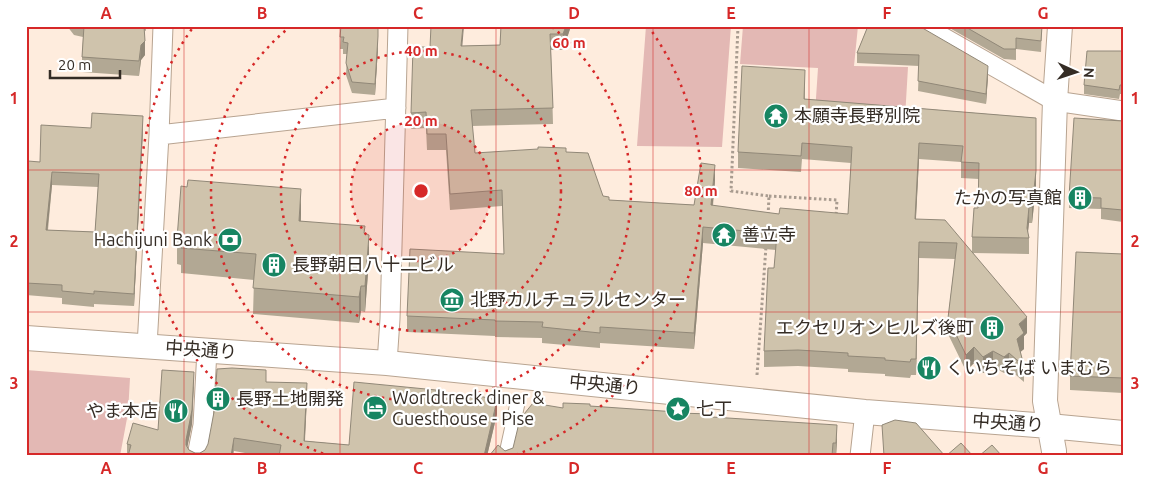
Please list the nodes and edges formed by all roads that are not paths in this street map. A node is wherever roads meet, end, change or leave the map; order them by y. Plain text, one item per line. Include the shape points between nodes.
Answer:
1 (163, 26) edge
2 (398, 26) edge
3 (923, 26) edge
4 (1060, 26) edge
5 (1055, 101) junction
6 (396, 108) junction
7 (1123, 111) edge
8 (159, 135) junction
9 (26, 338) edge
10 (146, 346) junction
11 (207, 350) junction
12 (387, 363) junction
13 (518, 401) dead end
14 (865, 412) junction
15 (1050, 426) junction
16 (1123, 433) edge
17 (197, 456) edge
18 (506, 456) edge
19 (860, 456) edge
20 (1054, 456) edge

1 - 8 street
2 - 6 street
3 - 5 street
4 - 5 street
5 - 7 street
5 - 15 street via 1044,401
6 - 8 street
6 - 12 street
8 - 10 street
9 - 10 street, 中央通り
10 - 11 street, 中央通り
11 - 12 street, 中央通り
11 - 17 street via 203,425
12 - 14 street, 中央通り
13 - 18 street
14 - 15 street, 中央通り
14 - 19 street
15 - 16 street, 中央通り
15 - 20 street

